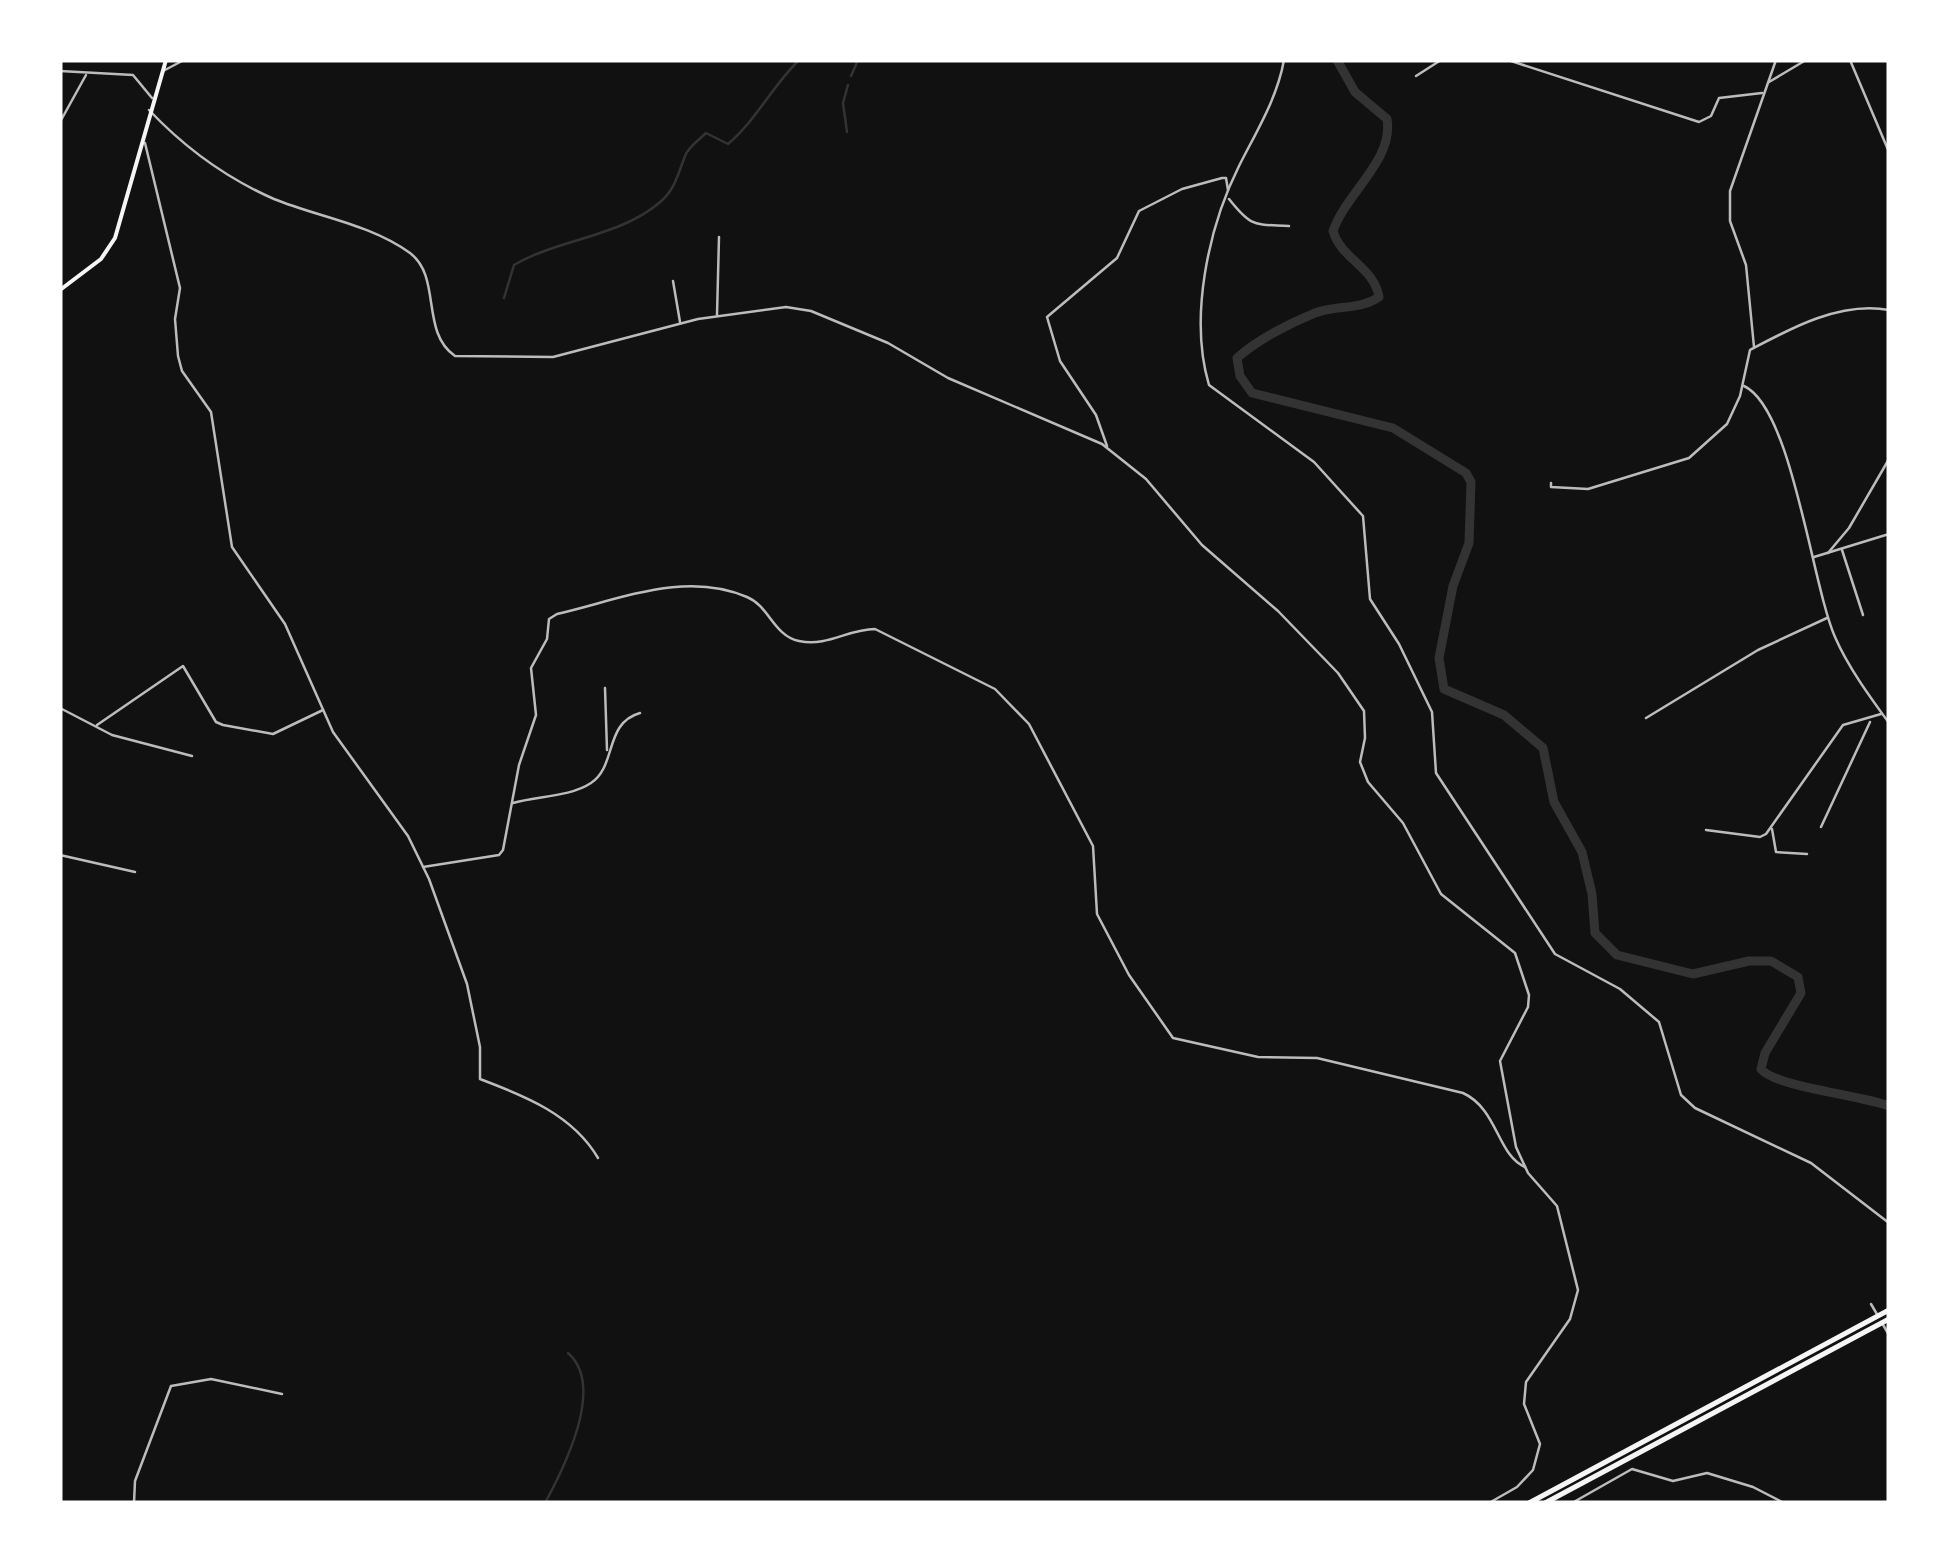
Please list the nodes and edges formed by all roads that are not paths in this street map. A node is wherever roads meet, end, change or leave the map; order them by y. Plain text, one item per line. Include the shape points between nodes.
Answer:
1 (166, 60) edge
2 (184, 60) edge
3 (1284, 60) edge
4 (1441, 60) edge
5 (1508, 60) edge
6 (1776, 60) edge
7 (1806, 60) edge
8 (1850, 60) edge
9 (163, 70) junction
10 (60, 71) edge
11 (87, 73) junction
12 (1416, 76) dead end
13 (1769, 82) junction
14 (1764, 93) junction
15 (152, 98) junction
16 (149, 110) junction
17 (60, 122) edge
18 (142, 137) junction
19 (1889, 152) edge
20 (1229, 195) junction
21 (1289, 226) dead end
22 (719, 237) dead end
23 (672, 280) dead end
24 (60, 290) edge
25 (1889, 310) edge
26 (717, 317) junction
27 (680, 324) junction
28 (1754, 348) junction
29 (1743, 385) junction
30 (1107, 448) junction
31 (1889, 459) edge
32 (1551, 483) dead end
33 (1889, 534) edge
34 (1841, 549) junction
35 (1828, 553) junction
36 (1813, 558) junction
37 (1863, 615) dead end
38 (1829, 618) junction
39 (605, 688) dead end
40 (60, 708) edge
41 (325, 709) junction
42 (640, 713) dead end
43 (1882, 713) junction
44 (1646, 718) dead end
45 (1870, 720) junction
46 (1889, 722) edge
47 (98, 726) junction
48 (608, 752) junction
49 (192, 756) dead end
50 (511, 803) junction
51 (1772, 827) junction
52 (1821, 827) dead end
53 (1706, 830) dead end
54 (1807, 854) dead end
55 (60, 855) edge
56 (423, 868) junction
57 (134, 872) dead end
58 (598, 1158) dead end
59 (1524, 1168) junction
60 (1889, 1223) edge
61 (1871, 1304) dead end
62 (1889, 1310) edge
63 (1889, 1320) edge
64 (1889, 1335) edge
65 (282, 1394) dead end
66 (134, 1503) edge
67 (1490, 1503) edge
68 (1529, 1503) edge
69 (1545, 1503) edge
70 (1572, 1503) edge
71 (1784, 1503) edge

1 - 9 main road
2 - 9 street
3 - 20 street
4 - 12 street
5 - 14 street via 1699,122 1711,116 1719,98
6 - 13 street
7 - 13 street
8 - 19 street
9 - 15 main road
10 - 11 street
11 - 15 street via 133,75
11 - 17 street
13 - 14 street
14 - 28 street via 1730,192
15 - 16 main road
16 - 18 main road
16 - 27 street via 196,155 256,190 336,217 414,256 438,340 455,356 552,357
18 - 24 main road via 115,238 102,259
18 - 41 street via 176,262 178,356 211,412 232,548 284,624
20 - 21 street via 1253,224
20 - 30 street via 1226,178 1139,210 1117,258 1047,316 1060,361 1096,414
20 - 60 street via 1208,264 1201,334 1208,385 1314,462 1363,516 1370,599 1432,712 1436,774 1555,954 1620,989 1659,1022 1681,1095 1695,1108 1811,1162
22 - 26 street
23 - 27 street
25 - 28 street via 1824,316
26 - 27 street
26 - 30 street via 786,307 811,311
28 - 29 street
29 - 32 street via 1727,424 1683,461 1588,489
29 - 36 street via 1757,395 1778,431
30 - 59 street via 1146,479 1202,545 1349,686 1366,724 1360,762 1368,782 1403,823 1442,894 1514,953 1530,995 1500,1061
31 - 35 street
33 - 34 street
34 - 35 street
34 - 37 street
35 - 36 street
36 - 38 street
38 - 43 street via 1842,652
38 - 44 street via 1758,650
39 - 48 street
40 - 47 street
41 - 47 street via 273,734 223,725 183,666
41 - 56 street via 333,732 408,836
42 - 48 street via 624,720
43 - 45 street
43 - 46 street
45 - 51 street via 1842,726
45 - 52 street
47 - 49 street
48 - 50 street via 592,782
50 - 56 street via 499,855
50 - 59 street via 536,715 531,668 558,614 660,586 722,588 748,597 796,641 834,642 875,629 994,689 1029,724 1092,846 1096,914 1173,1038 1258,1057 1317,1058 1463,1093 1478,1100
51 - 53 street via 1760,837
51 - 54 street via 1776,852
55 - 57 street
56 - 58 street via 468,984 480,1079 521,1094 575,1127
59 - 67 street via 1556,1206 1578,1290 1570,1320 1526,1382 1524,1404 1540,1444 1533,1470
61 - 64 street
62 - 68 highway
63 - 69 highway
65 - 66 street via 211,1379 171,1386 135,1481
70 - 71 street via 1632,1469 1673,1481 1707,1473

